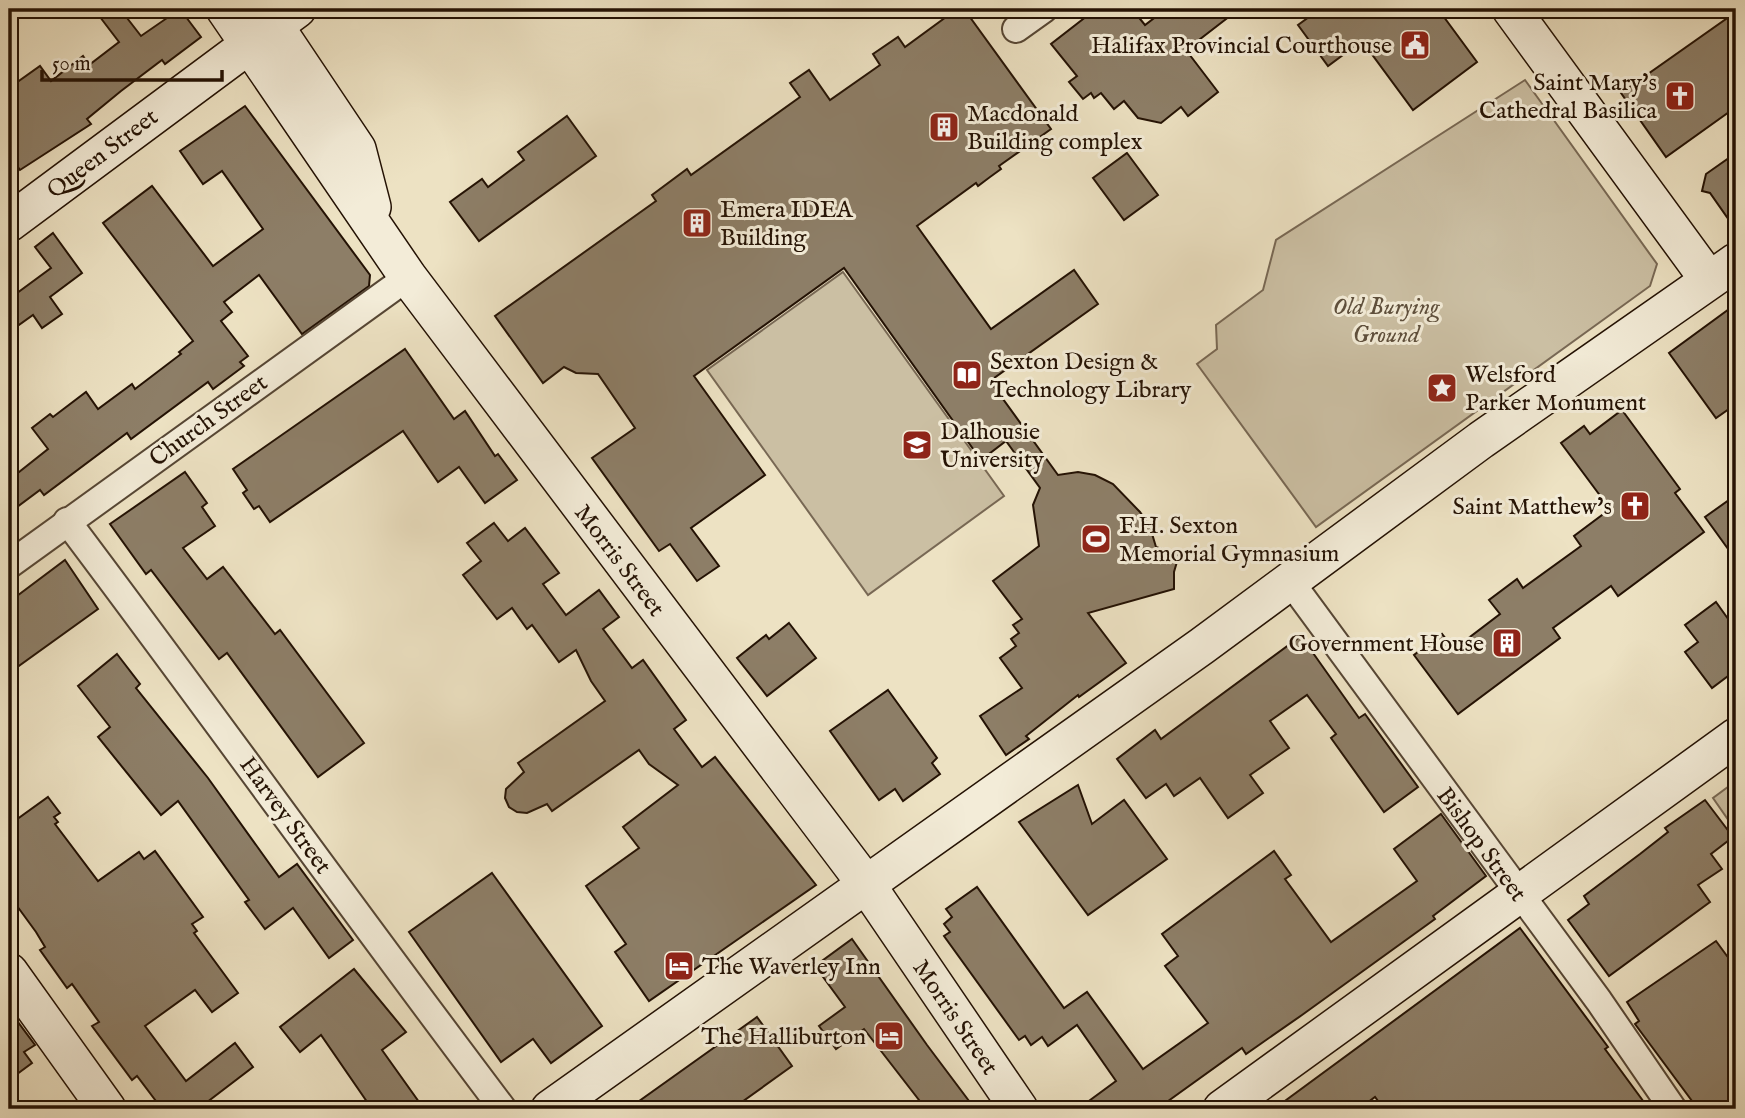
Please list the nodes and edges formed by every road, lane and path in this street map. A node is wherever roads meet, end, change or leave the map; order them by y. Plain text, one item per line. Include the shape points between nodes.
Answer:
1 (225, 9) edge
2 (1044, 9) edge
3 (1511, 9) edge
4 (273, 26) edge
5 (1016, 29) dead end
6 (9, 223) edge
7 (1722, 271) edge
8 (408, 277) junction
9 (66, 521) junction
10 (9, 565) edge
11 (1290, 581) junction
12 (1736, 737) edge
13 (866, 884) junction
14 (1520, 896) junction
15 (9, 972) edge
16 (107, 1109) edge
17 (503, 1109) edge
18 (550, 1109) edge
19 (1019, 1109) edge
20 (1222, 1109) edge
21 (1673, 1109) edge

1 - 4 street, Morris Street
2 - 5 street
3 - 7 street
4 - 6 street, Queen Street
4 - 8 street, Morris Street via 377,229
7 - 11 street
8 - 9 street, Church Street
8 - 13 street, Morris Street
9 - 10 street, Church Street
9 - 17 street, Harvey Street
11 - 13 street
11 - 14 street, Bishop Street
12 - 14 street
13 - 18 street
13 - 19 street, Morris Street
14 - 20 street
14 - 21 street, Bishop Street
15 - 16 street

